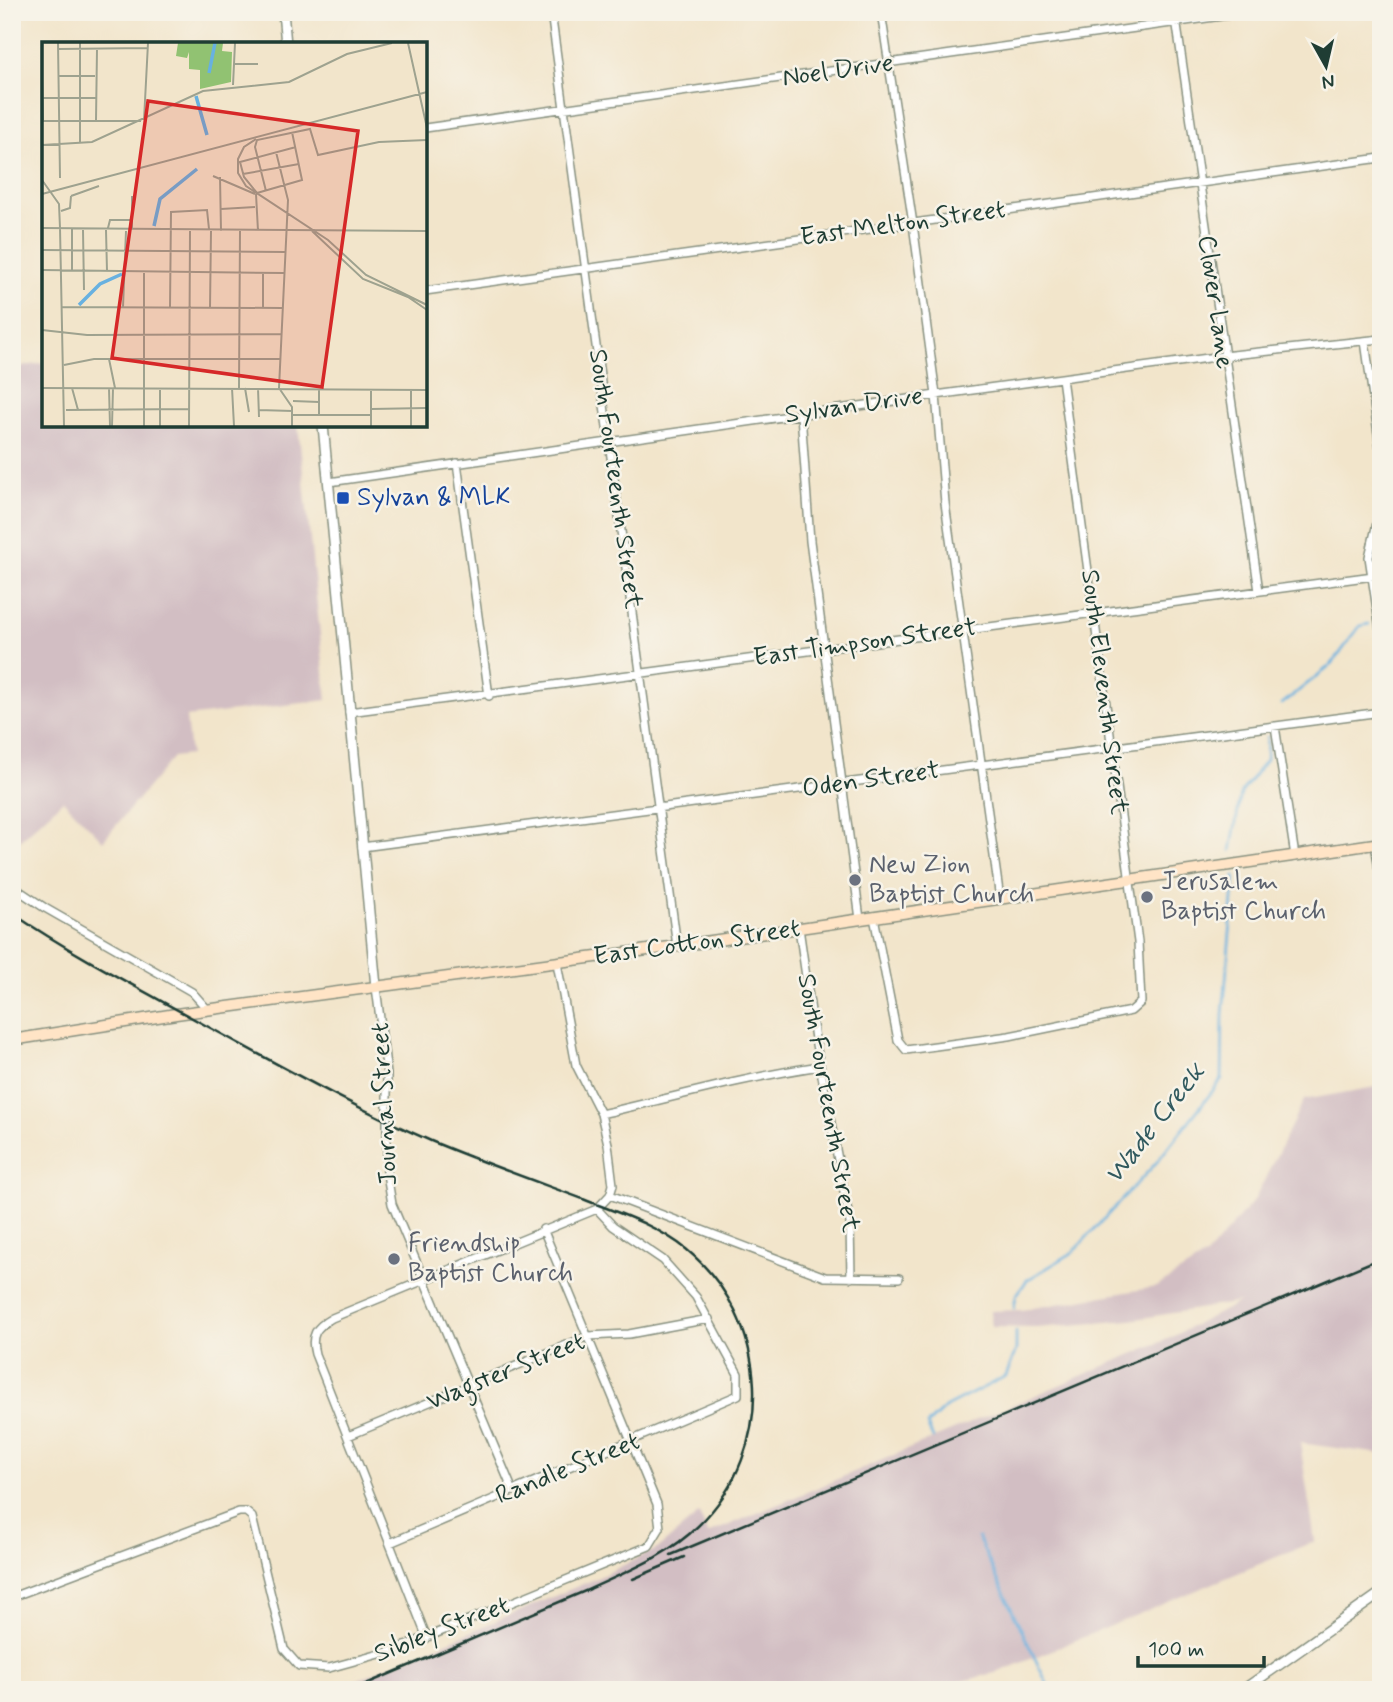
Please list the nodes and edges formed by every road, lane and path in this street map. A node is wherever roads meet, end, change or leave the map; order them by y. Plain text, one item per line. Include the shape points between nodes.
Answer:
1 (283, 12) edge
2 (551, 12) edge
3 (881, 12) edge
4 (1175, 12) edge
5 (1250, 12) edge
6 (1177, 23) junction
7 (286, 42) edge
8 (889, 63) junction
9 (565, 109) junction
10 (427, 128) edge
11 (1381, 158) edge
12 (1199, 182) junction
13 (914, 224) junction
14 (585, 269) junction
15 (427, 291) edge
16 (1381, 339) edge
17 (1365, 341) junction
18 (1223, 356) junction
19 (1062, 378) junction
20 (936, 395) junction
21 (801, 414) junction
22 (323, 427) edge
23 (611, 441) junction
24 (1381, 455) edge
25 (457, 463) junction
26 (329, 482) junction
27 (1381, 506) edge
28 (1381, 575) edge
29 (1371, 576) junction
30 (1259, 591) junction
31 (1094, 611) junction
32 (961, 629) junction
33 (1381, 636) edge
34 (824, 648) junction
35 (642, 676) junction
36 (489, 696) junction
37 (349, 712) junction
38 (1381, 712) edge
39 (1275, 726) junction
40 (1112, 748) junction
41 (980, 766) junction
42 (844, 784) junction
43 (660, 808) junction
44 (1378, 844) edge
45 (362, 847) junction
46 (1295, 856) junction
47 (1127, 879) junction
48 (1381, 883) edge
49 (12, 886) edge
50 (1000, 899) junction
51 (874, 917) junction
52 (860, 919) junction
53 (799, 928) junction
54 (677, 946) junction
55 (557, 962) junction
56 (376, 987) junction
57 (208, 1010) junction
58 (12, 1040) edge
59 (820, 1066) junction
60 (601, 1114) junction
61 (610, 1195) junction
62 (597, 1209) junction
63 (543, 1229) junction
64 (851, 1278) junction
65 (899, 1278) dead end
66 (422, 1280) junction
67 (709, 1319) junction
68 (588, 1336) junction
69 (468, 1386) junction
70 (348, 1436) junction
71 (631, 1443) junction
72 (513, 1491) junction
73 (390, 1543) junction
74 (1381, 1593) edge
75 (12, 1597) edge
76 (427, 1638) junction
77 (1243, 1690) edge

1 - 7 street
2 - 9 street, South Fourteenth Street
3 - 8 street
4 - 6 street, Clover Lane
5 - 6 street, Noel Drive
6 - 8 street, Noel Drive
6 - 12 street, Clover Lane
8 - 9 street, Noel Drive
8 - 13 street
9 - 10 street, Noel Drive
9 - 14 street, South Fourteenth Street
11 - 12 street, East Melton Street
12 - 13 street, East Melton Street
12 - 18 street, Clover Lane
13 - 14 street, East Melton Street
13 - 20 street
14 - 15 street, East Melton Street
14 - 23 street, South Fourteenth Street
16 - 17 street, Sylvan Drive
17 - 18 street, Sylvan Drive
17 - 24 street
18 - 19 street, Sylvan Drive
18 - 30 street, Clover Lane
19 - 20 street, Sylvan Drive
19 - 31 street, South Eleventh Street
20 - 21 street, Sylvan Drive
20 - 32 street
21 - 23 street, Sylvan Drive
21 - 34 street
22 - 26 street
23 - 25 street, Sylvan Drive
23 - 35 street, South Fourteenth Street
25 - 26 street, Sylvan Drive
25 - 36 street
26 - 37 street
27 - 29 street via 1369,549
28 - 29 street, East Timpson Street
29 - 30 street, East Timpson Street
29 - 33 street
30 - 31 street, East Timpson Street
31 - 32 street, East Timpson Street
31 - 40 street, South Eleventh Street
32 - 34 street, East Timpson Street
32 - 41 street
34 - 35 street, East Timpson Street
34 - 42 street
35 - 36 street, East Timpson Street
35 - 43 street, South Fourteenth Street
36 - 37 street, East Timpson Street
37 - 45 street
38 - 39 street, Oden Street
39 - 40 street, Oden Street
39 - 46 street
40 - 41 street, Oden Street
40 - 47 street, South Eleventh Street
41 - 42 street, Oden Street
41 - 50 street
42 - 43 street, Oden Street
42 - 52 street
43 - 45 street, Oden Street
43 - 54 street, South Fourteenth Street
44 - 46 main road, East Cotton Street
44 - 48 street
45 - 56 street
46 - 47 main road, East Cotton Street
47 - 50 main road, East Cotton Street
47 - 51 street, South Eleventh Street via 1138,948 1139,1006 1009,1036 904,1050 898,1040
49 - 57 street via 192,992
50 - 51 main road, East Cotton Street
51 - 52 main road, East Cotton Street
52 - 53 main road, East Cotton Street
53 - 54 main road, East Cotton Street
53 - 59 street, South Fourteenth Street
54 - 55 main road, East Cotton Street
55 - 56 main road, East Cotton Street
55 - 60 street via 576,1065
56 - 57 main road, East Cotton Street
56 - 66 street, Journal Street via 387,1074 389,1192
57 - 58 main road, East Cotton Street
59 - 60 street via 739,1079
59 - 64 street, South Fourteenth Street via 850,1223
60 - 61 street via 613,1174
61 - 62 street
61 - 64 street via 825,1277
62 - 63 street
62 - 67 street via 613,1226 663,1260 691,1289
63 - 66 street
63 - 68 street
64 - 65 street
66 - 69 street, Journal Street
66 - 70 street via 332,1318 314,1332 315,1354
67 - 68 street, Wagster Street via 637,1333
67 - 71 street, Randle Street via 738,1374 740,1388 732,1400
68 - 69 street, Wagster Street
68 - 71 street
69 - 70 street, Wagster Street
69 - 72 street, Journal Street
70 - 73 street
71 - 72 street, Randle Street
71 - 76 street, Sibley Street via 659,1509 658,1533 649,1546
72 - 73 street, Randle Street
73 - 76 street
74 - 77 street
75 - 76 street, Sibley Street via 246,1512 282,1643 299,1666 335,1667

